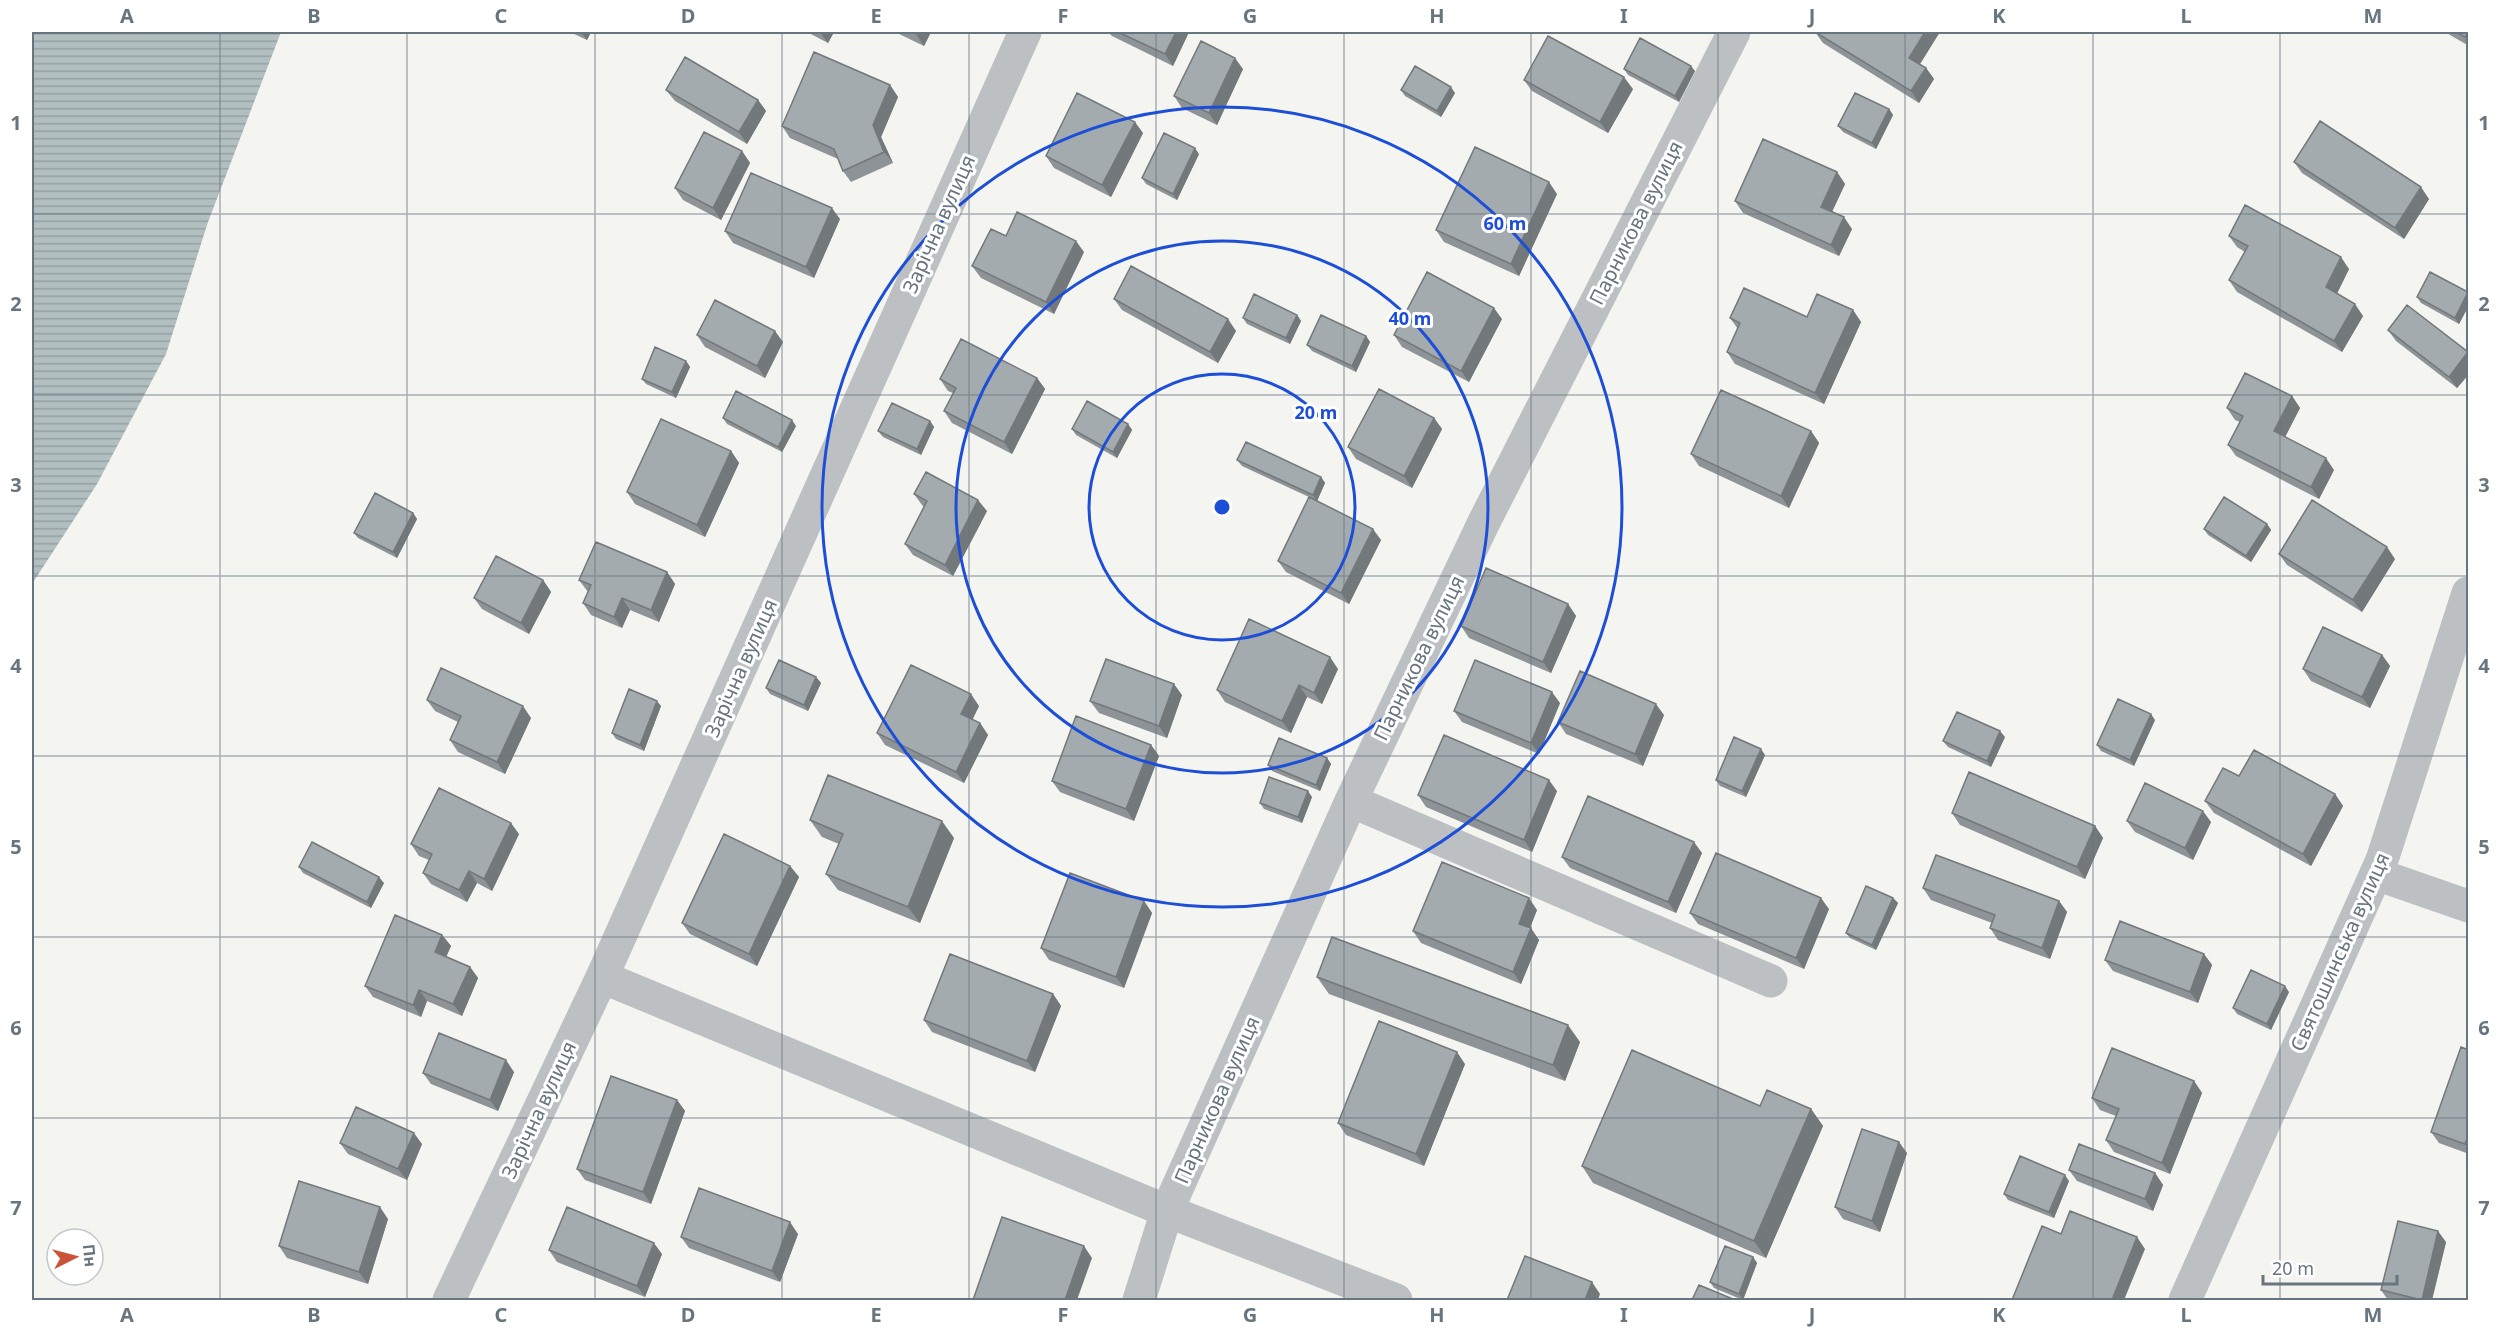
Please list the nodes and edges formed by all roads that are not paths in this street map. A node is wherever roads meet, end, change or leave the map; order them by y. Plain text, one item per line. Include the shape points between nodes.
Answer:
1 (1025, 32) edge
2 (1734, 32) edge
3 (2469, 593) edge
4 (2463, 628) edge
5 (1351, 801) junction
6 (2376, 874) junction
7 (2469, 906) edge
8 (602, 977) junction
9 (1771, 981) dead end
10 (1167, 1210) junction
11 (449, 1300) edge
12 (1139, 1300) edge
13 (1396, 1300) edge
14 (2185, 1300) edge

1 - 8 street, Зарічна вулиця
2 - 5 street, Парникова вулиця via 1484,522
3 - 4 street, Святошинська вулиця
4 - 6 street, Святошинська вулиця
5 - 9 street
5 - 10 street, Парникова вулиця
6 - 7 street
6 - 14 street, Святошинська вулиця
8 - 10 street
8 - 11 street, Зарічна вулиця
10 - 12 street, Парникова вулиця
10 - 13 street

